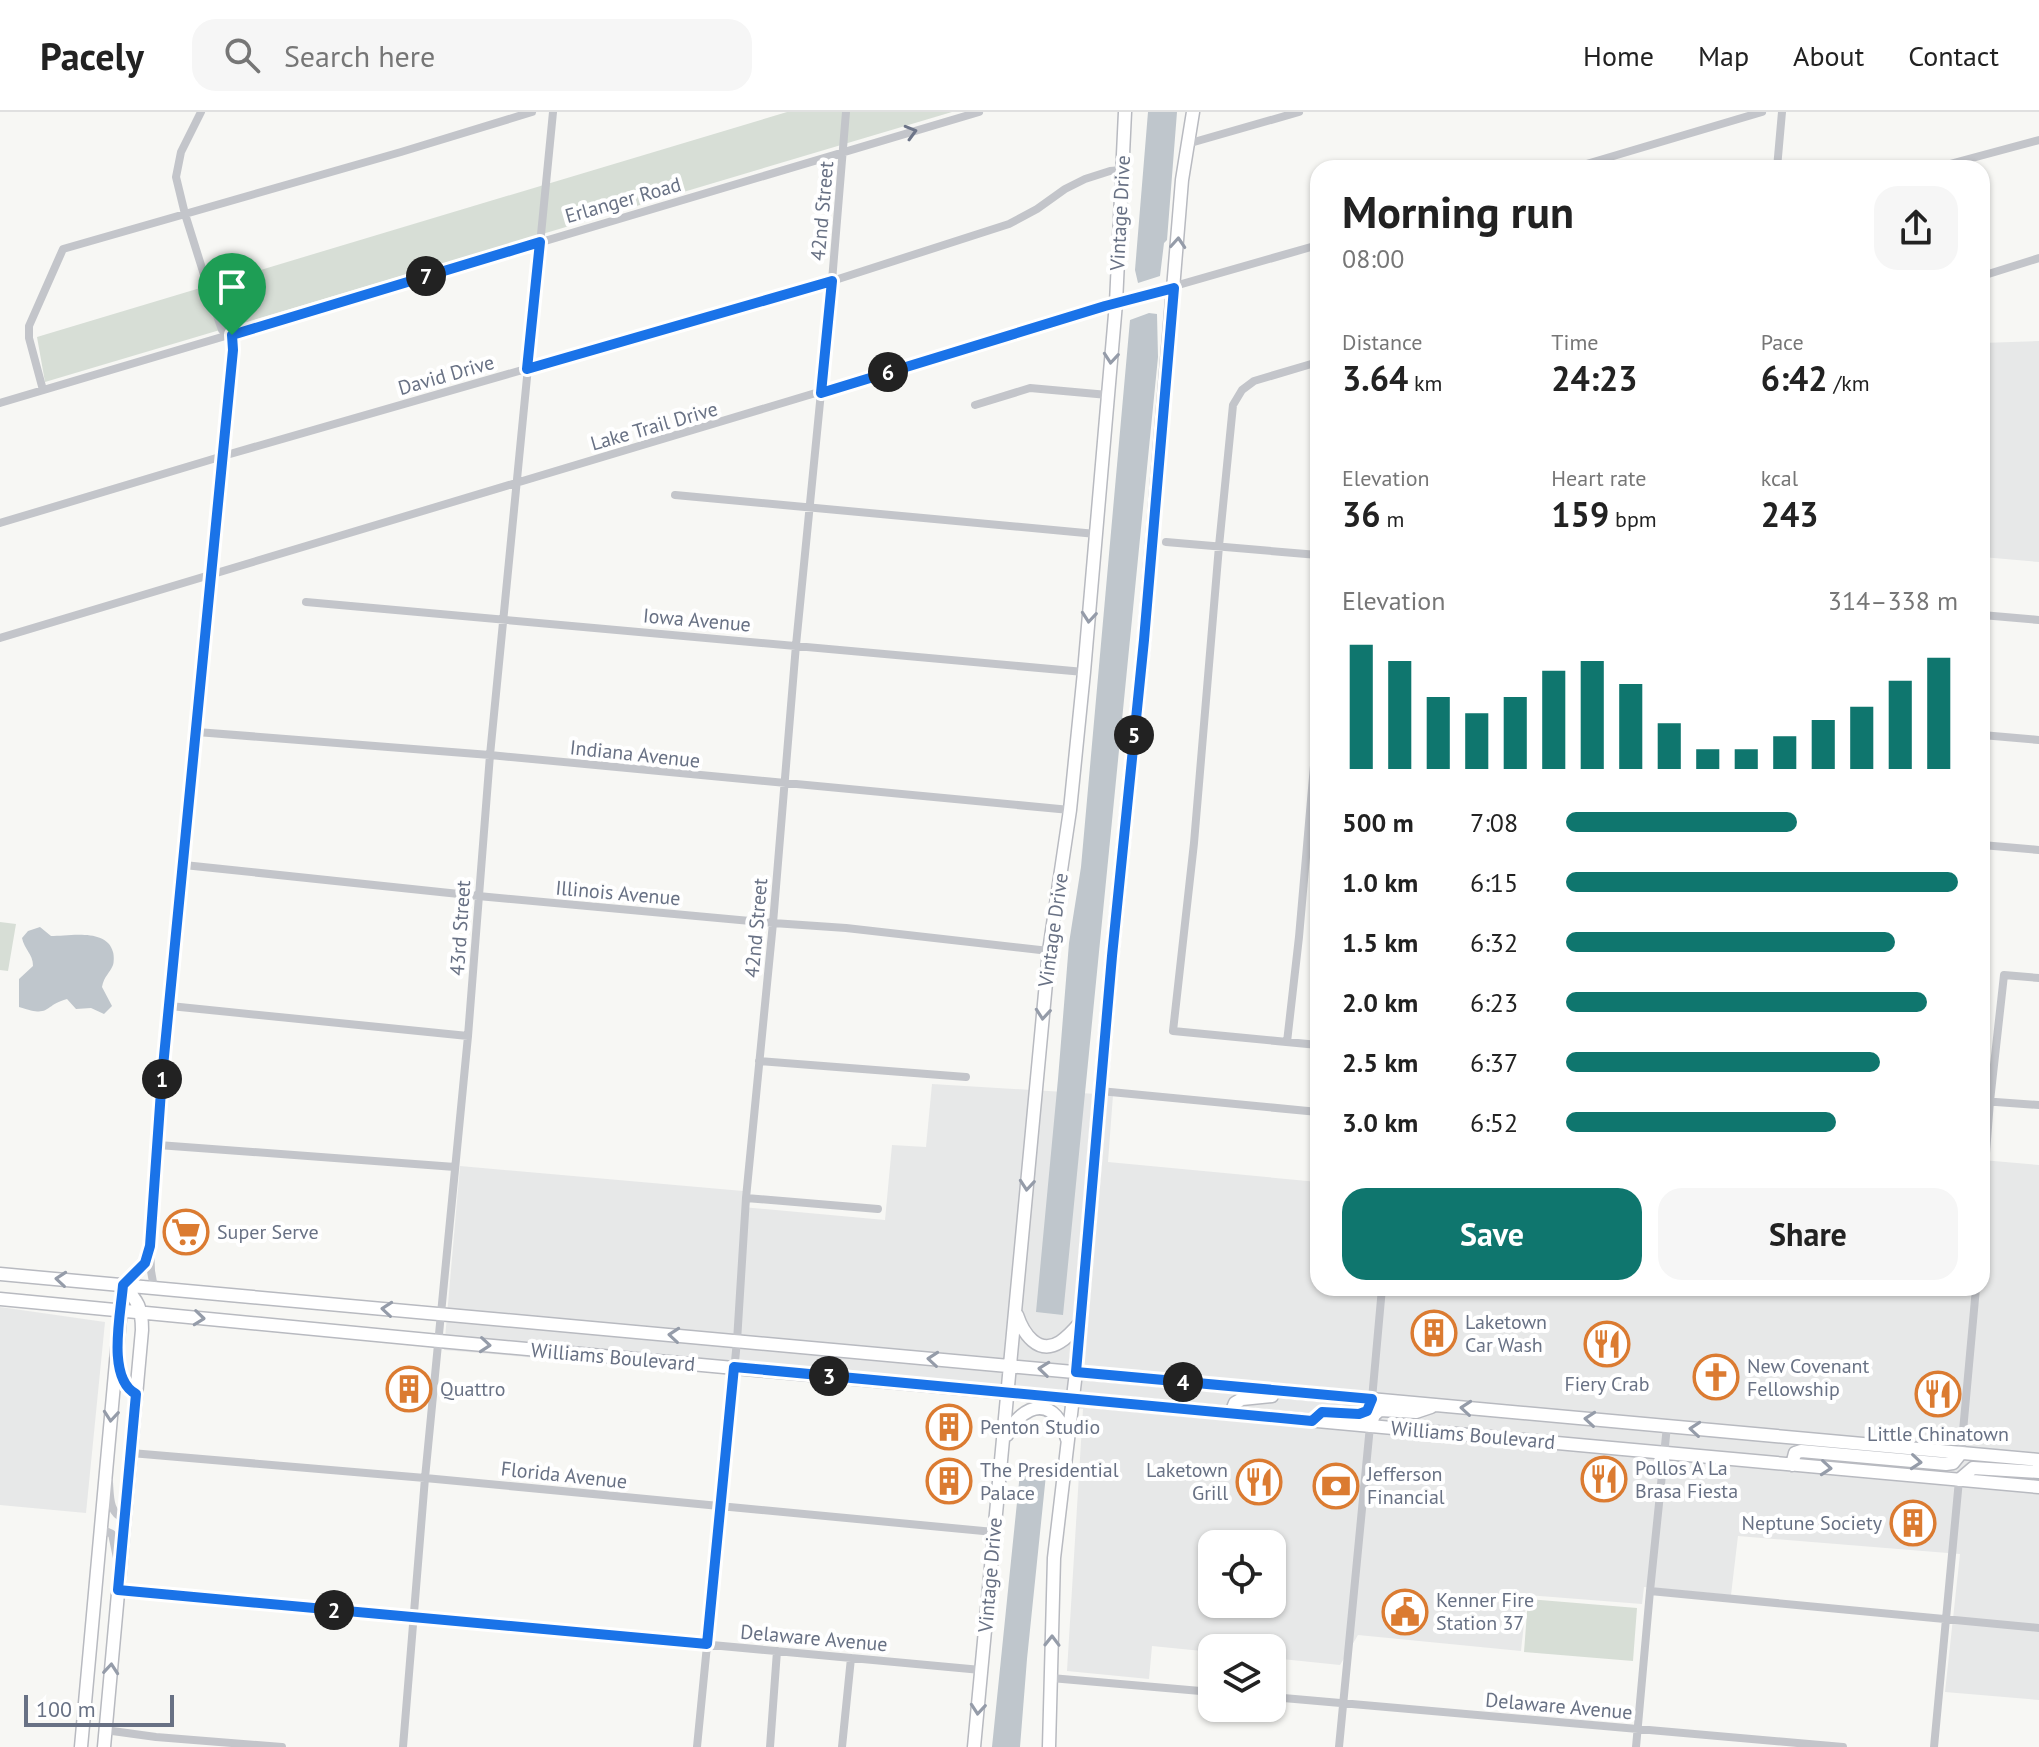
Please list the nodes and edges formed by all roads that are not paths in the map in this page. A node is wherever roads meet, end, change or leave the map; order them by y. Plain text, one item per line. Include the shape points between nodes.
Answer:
1 (201, 112) edge
2 (532, 112) edge
3 (553, 112) edge
4 (846, 112) edge
5 (979, 112) edge
6 (1125, 112) edge
7 (1193, 112) edge
8 (1299, 112) edge
9 (1762, 112) edge
10 (1782, 112) edge
11 (2039, 140) edge
12 (1187, 144) junction
13 (843, 152) junction
14 (1600, 160) edge
15 (1778, 160) edge
16 (1965, 160) edge
17 (1122, 170) junction
18 (185, 214) junction
19 (540, 242) junction
20 (1310, 247) edge
21 (2039, 258) edge
22 (1990, 273) edge
23 (832, 281) junction
24 (1174, 288) junction
25 (1116, 303) junction
26 (232, 335) junction
27 (1310, 364) edge
28 (527, 369) junction
29 (43, 390) junction
30 (821, 393) junction
31 (1108, 395) junction
32 (0, 403) edge
33 (975, 405) dead end
34 (223, 456) junction
35 (516, 483) junction
36 (675, 495) dead end
37 (810, 507) junction
38 (0, 523) edge
39 (1096, 534) junction
40 (1166, 542) dead end
41 (1219, 546) junction
42 (1310, 554) edge
43 (211, 575) junction
44 (306, 602) dead end
45 (1990, 616) edge
46 (503, 619) junction
47 (2039, 620) edge
48 (0, 638) edge
49 (796, 645) junction
50 (1084, 672) junction
51 (197, 732) junction
52 (1990, 736) edge
53 (2039, 740) edge
54 (490, 755) junction
55 (785, 785) junction
56 (1070, 810) junction
57 (1310, 811) edge
58 (1990, 846) edge
59 (2039, 850) edge
60 (184, 865) junction
61 (478, 896) junction
62 (773, 923) junction
63 (1049, 951) junction
64 (2039, 978) edge
65 (170, 1006) junction
66 (468, 1036) junction
67 (1287, 1042) junction
68 (1310, 1044) edge
69 (759, 1061) junction
70 (1990, 1073) edge
71 (966, 1077) dead end
72 (1100, 1091) junction
73 (1990, 1101) edge
74 (2039, 1105) edge
75 (1310, 1111) edge
76 (158, 1145) junction
77 (455, 1167) junction
78 (746, 1198) junction
79 (878, 1209) dead end
80 (150, 1246) junction
81 (0, 1274) edge
82 (123, 1285) junction
83 (154, 1288) junction
84 (1381, 1296) edge
85 (1975, 1296) edge
86 (0, 1299) edge
87 (136, 1299) junction
88 (121, 1311) junction
89 (142, 1312) junction
90 (1015, 1312) junction
91 (442, 1314) junction
92 (1080, 1323) junction
93 (439, 1341) junction
94 (737, 1341) junction
95 (117, 1351) junction
96 (1010, 1366) junction
97 (734, 1367) junction
98 (1076, 1372) junction
99 (1008, 1392) junction
100 (136, 1394) junction
101 (1311, 1394) junction
102 (1073, 1398) junction
103 (1372, 1399) junction
104 (1433, 1405) junction
105 (1231, 1413) junction
106 (1312, 1421) junction
107 (1370, 1426) junction
108 (1667, 1426) junction
109 (1068, 1443) junction
110 (1002, 1445) junction
111 (131, 1453) junction
112 (1665, 1453) junction
113 (1961, 1453) junction
114 (107, 1458) junction
115 (2039, 1460) edge
116 (1792, 1465) junction
117 (2039, 1472) edge
118 (425, 1478) junction
119 (1959, 1480) junction
120 (2039, 1487) edge
121 (720, 1506) junction
122 (125, 1519) junction
123 (101, 1529) junction
124 (994, 1532) junction
125 (119, 1586) junction
126 (1650, 1591) junction
127 (413, 1617) junction
128 (1945, 1620) junction
129 (2039, 1628) edge
130 (707, 1644) junction
131 (777, 1651) junction
132 (851, 1658) junction
133 (981, 1670) junction
134 (1051, 1678) junction
135 (1198, 1691) edge
136 (1286, 1698) edge
137 (1343, 1703) junction
138 (1638, 1729) junction
139 (105, 1730) junction
140 (82, 1743) edge
141 (104, 1747) edge
142 (282, 1747) edge
143 (403, 1747) edge
144 (697, 1747) edge
145 (770, 1747) edge
146 (842, 1747) edge
147 (974, 1747) edge
148 (1049, 1747) edge
149 (1339, 1747) edge
150 (1636, 1747) edge
151 (1843, 1747) edge
152 (1934, 1747) edge

1 - 18 street via 177,166
2 - 18 street
3 - 19 street, 43rd Street
4 - 13 street, 42nd Street
13 -> 5 street, Erlanger Road
6 - 17 street, Vintage Drive
7 - 12 street
8 - 12 street
9 - 14 street
10 - 15 street
11 - 16 street
24 -> 12 street
13 - 19 street, Erlanger Road
13 - 23 street, 42nd Street
17 - 23 street, David Drive via 1085,179 1009,224
17 - 25 street, Vintage Drive
18 - 26 street via 222,330
18 - 29 street via 63,249 29,326
19 - 26 street, Erlanger Road
19 - 28 street, 43rd Street
20 - 24 street, Lake Trail Drive
21 - 22 street
23 - 28 street, David Drive
23 - 30 street, 42nd Street
24 - 25 street, Lake Trail Drive
24 - 72 street
25 - 30 street, Lake Trail Drive
25 -> 31 street, Vintage Drive
26 - 29 street, Erlanger Road
26 - 34 street
27 - 41 street via 1254,381 1233,405
28 - 34 street, David Drive
28 - 35 street, 43rd Street
29 - 32 street, Erlanger Road
30 - 35 street, Lake Trail Drive
30 - 37 street, 42nd Street
31 - 33 street via 1030,388
31 - 39 street, Vintage Drive
34 - 38 street, David Drive
34 - 43 street
35 - 43 street, Lake Trail Drive
35 - 46 street, 43rd Street
36 - 37 street
37 - 39 street
37 - 49 street, 42nd Street
39 -> 50 street, Vintage Drive
40 - 41 street
41 - 42 street
41 - 67 street via 1173,1031
43 - 48 street, Lake Trail Drive
43 - 51 street
44 - 46 street, Iowa Avenue
45 - 47 street
46 - 49 street, Iowa Avenue
46 - 54 street, 43rd Street
49 - 50 street, Iowa Avenue
49 - 55 street, 42nd Street
50 - 56 street, Vintage Drive
51 - 54 street, Indiana Avenue
51 - 60 street
52 - 53 street
54 - 55 street, Indiana Avenue
54 - 61 street, 43rd Street
55 - 56 street, Indiana Avenue
55 - 62 street, 42nd Street
56 - 63 street, Vintage Drive
57 - 67 street
58 - 59 street
60 - 61 street, Illinois Avenue
60 - 65 street
61 - 62 street, Illinois Avenue
61 - 66 street, 43rd Street
62 - 63 street, Illinois Avenue
62 - 69 street, 42nd Street
63 -> 90 street, Vintage Drive
64 - 70 street via 2004,975
65 - 66 street
65 - 76 street
66 - 77 street, 43rd Street
67 - 68 street
69 - 71 street
69 - 78 street, 42nd Street
72 - 75 street
72 - 92 street
73 - 74 street
76 - 77 street
76 - 80 street
77 - 91 street, 43rd Street
78 - 79 street
78 - 94 street, 42nd Street
80 - 82 street via 145,1263
80 - 83 street
82 -> 81 street, Williams Boulevard
82 - 83 street, Williams Boulevard
82 - 87 street
82 - 88 street
83 - 87 street
91 -> 83 street, Williams Boulevard
84 - 103 street
85 - 113 street
86 - 88 street, Williams Boulevard
87 - 88 street
87 - 89 street
88 - 89 street, Williams Boulevard
88 - 95 street
89 -> 93 street, Williams Boulevard
89 - 100 street
90 - 92 street via 1029,1339 1045,1346 1064,1340
90 - 96 street, Vintage Drive
91 - 93 street, 43rd Street
94 -> 91 street, Williams Boulevard
92 - 98 street
93 -> 97 street, Williams Boulevard
93 - 118 street, 43rd Street
96 -> 94 street, Williams Boulevard
94 - 97 street, 42nd Street
95 - 100 street via 123,1380
95 -> 114 street
98 -> 96 street, Williams Boulevard
96 - 99 street, Vintage Drive
97 - 99 street, Williams Boulevard
97 - 121 street, 42nd Street
98 - 101 street, Williams Boulevard
98 - 102 street
99 - 102 street, Williams Boulevard
99 - 110 street, Vintage Drive
100 - 111 street
101 - 103 street, Williams Boulevard
101 - 105 street via 1242,1399
102 - 105 street, Williams Boulevard
102 - 109 street
103 - 104 street, Williams Boulevard
103 - 106 street via 1363,1413 1322,1412
104 - 107 street via 1420,1412 1380,1410
108 -> 104 street, Williams Boulevard
105 - 106 street, Williams Boulevard
106 - 107 street, Williams Boulevard
107 - 112 street, Williams Boulevard
107 - 137 street
108 - 112 street
113 -> 108 street, Williams Boulevard
109 - 110 street via 1057,1417 1036,1409 1018,1416
134 -> 109 street via 1054,1558
110 - 124 street, Vintage Drive
111 - 118 street, Florida Avenue
111 - 122 street
112 - 116 street, Williams Boulevard
112 - 126 street
113 - 115 street, Williams Boulevard
116 -> 113 street via 1801,1451 1946,1464
114 - 122 street via 111,1504
114 - 123 street
116 -> 119 street, Williams Boulevard
117 - 119 street via 1973,1468
118 - 121 street, Florida Avenue
118 - 127 street, 43rd Street
119 - 120 street, Williams Boulevard
119 - 128 street
121 - 124 street, Florida Avenue
121 - 130 street, 42nd Street
122 - 125 street
123 - 125 street via 112,1534 116,1545
123 - 140 street
124 - 133 street, Vintage Drive
125 - 127 street, Delaware Avenue
139 -> 125 street
126 - 128 street
126 - 138 street
127 - 130 street, Delaware Avenue
127 - 143 street, 43rd Street
128 - 129 street
128 - 152 street
130 - 131 street, Delaware Avenue
130 - 144 street, 42nd Street
131 - 132 street, Delaware Avenue
131 - 145 street
132 - 133 street, Delaware Avenue
132 - 146 street
133 -> 147 street, Vintage Drive
134 - 135 street
134 - 148 street
136 - 137 street, Delaware Avenue
137 - 138 street, Delaware Avenue
137 - 149 street
138 - 150 street
138 - 151 street, Delaware Avenue
139 - 141 street
139 - 142 street

